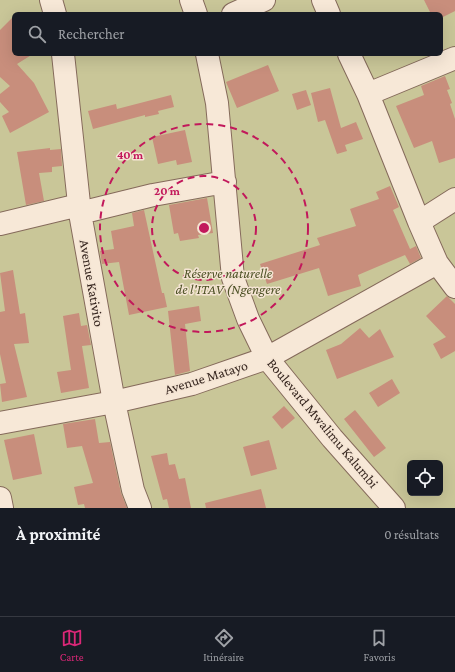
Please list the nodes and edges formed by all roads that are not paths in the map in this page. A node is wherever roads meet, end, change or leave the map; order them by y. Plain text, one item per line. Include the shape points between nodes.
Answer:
1 (51, 0) edge
2 (191, 0) edge
3 (264, 0) edge
4 (323, 0) edge
5 (54, 12) edge
6 (195, 12) edge
7 (237, 12) edge
8 (328, 12) edge
9 (63, 56) edge
10 (207, 56) edge
11 (350, 56) edge
12 (455, 58) edge
13 (368, 94) junction
14 (225, 182) junction
15 (455, 199) edge
16 (79, 209) junction
17 (419, 222) junction
18 (0, 224) edge
19 (437, 262) junction
20 (455, 287) edge
21 (267, 358) junction
22 (114, 402) junction
23 (0, 423) edge
24 (0, 498) edge
25 (2, 508) edge
26 (140, 508) edge
27 (394, 508) edge

1 - 5 street
2 - 6 street
3 - 7 street
4 - 8 street
9 - 16 street, Avenue Kativito
10 - 14 street, Boulevard Mwalimu Kalumbi via 217,103
11 - 13 street
12 - 13 street
13 - 17 street
14 - 16 street
14 - 21 street, Boulevard Mwalimu Kalumbi via 233,278 248,319
15 - 17 street
16 - 18 street
16 - 22 street, Avenue Kativito
17 - 19 street
19 - 20 street
19 - 21 street, Avenue Matayo
21 - 22 street, Avenue Matayo via 192,384
21 - 27 street, Boulevard Mwalimu Kalumbi via 332,438
22 - 23 street, Avenue Matayo
22 - 26 street, Avenue Kativito via 133,490
24 - 25 street

